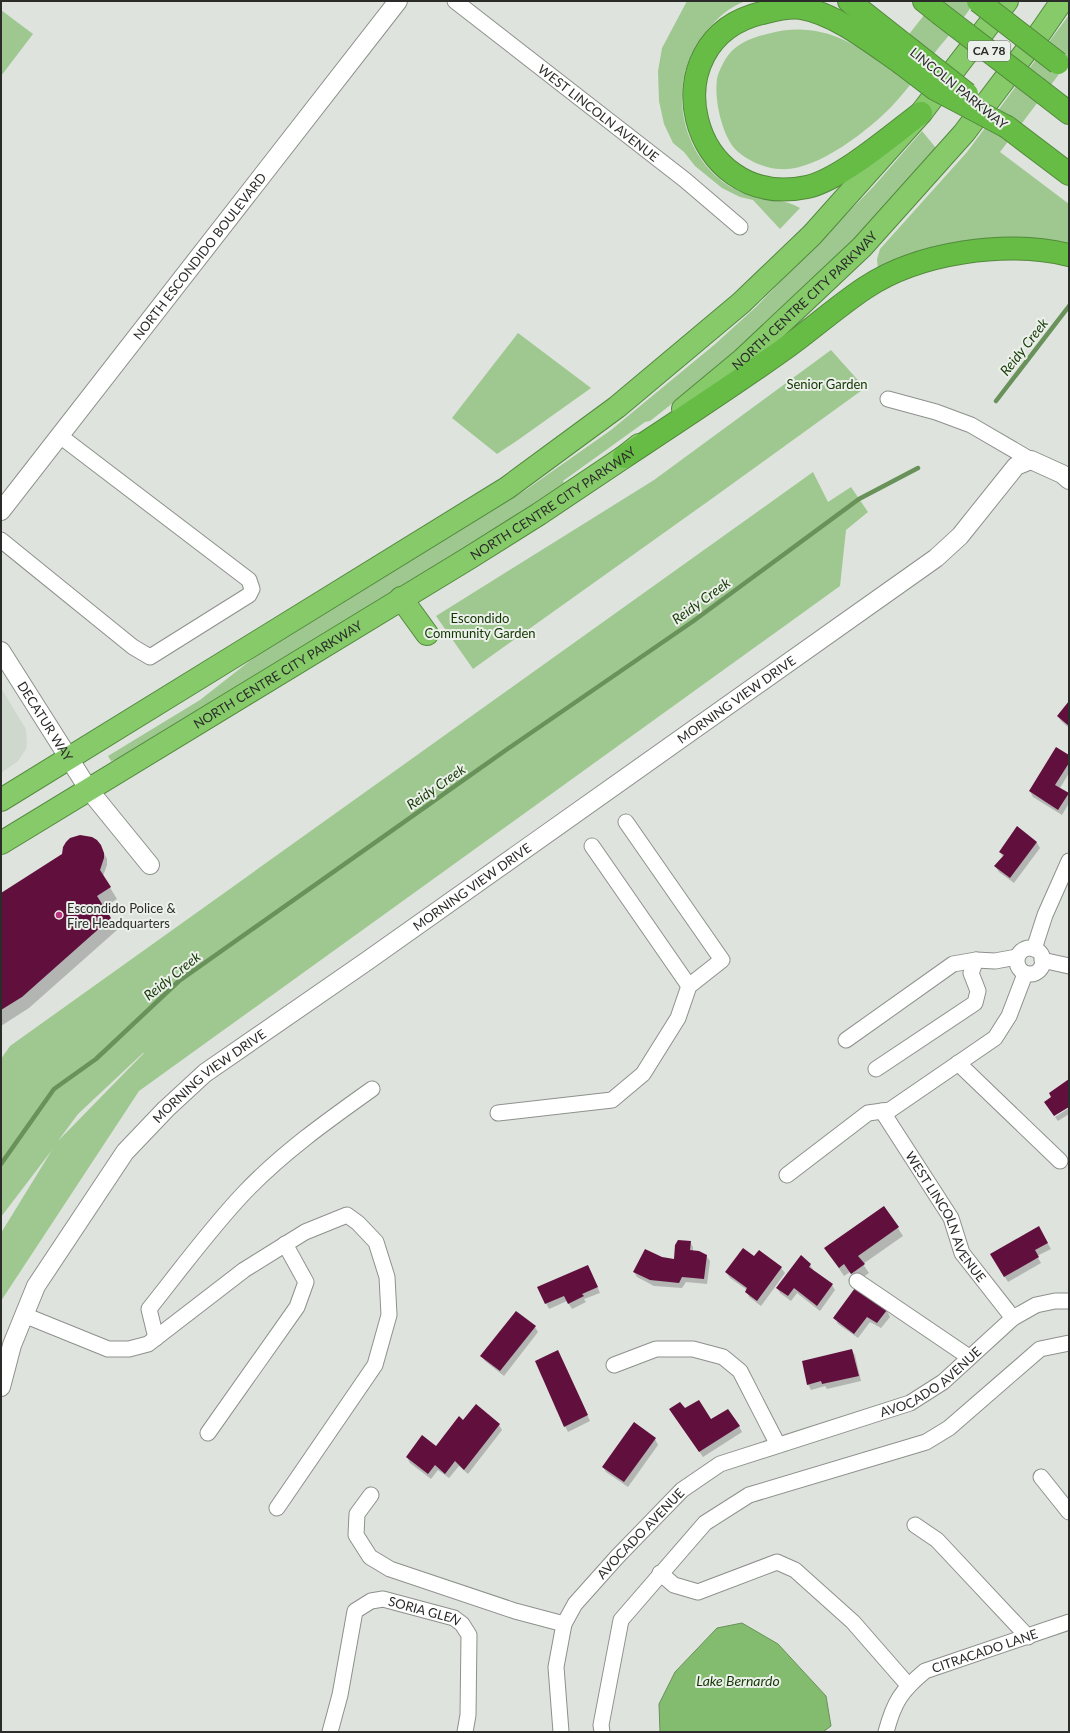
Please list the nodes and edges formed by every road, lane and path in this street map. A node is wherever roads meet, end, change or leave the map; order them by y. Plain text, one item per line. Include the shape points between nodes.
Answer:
1 (398, 1) edge
2 (455, 1) edge
3 (849, 1) edge
4 (978, 1) edge
5 (1007, 1) edge
6 (1062, 1) edge
7 (932, 7) edge
8 (906, 56) junction
9 (1063, 68) edge
10 (921, 113) junction
11 (1069, 113) edge
12 (1069, 174) edge
13 (740, 227) dead end
14 (1069, 255) edge
15 (888, 399) dead end
16 (60, 436) junction
17 (624, 457) junction
18 (1031, 460) junction
19 (1069, 480) edge
20 (1, 511) edge
21 (1, 540) edge
22 (402, 598) junction
23 (427, 634) dead end
24 (1, 651) edge
25 (69, 759) junction
26 (89, 790) junction
27 (1, 800) edge
28 (626, 822) dead end
29 (1, 842) edge
30 (592, 846) dead end
31 (1069, 861) edge
32 (150, 865) dead end
33 (1038, 955) junction
34 (1017, 957) junction
35 (976, 960) junction
36 (1069, 966) edge
37 (1025, 974) junction
38 (689, 986) junction
39 (846, 1040) dead end
40 (958, 1063) junction
41 (876, 1069) dead end
42 (372, 1089) dead end
43 (882, 1112) junction
44 (498, 1113) dead end
45 (1060, 1161) dead end
46 (786, 1175) dead end
47 (285, 1244) junction
48 (857, 1281) dead end
49 (1069, 1301) edge
50 (24, 1315) junction
51 (1013, 1318) junction
52 (156, 1338) junction
53 (1069, 1342) edge
54 (970, 1357) junction
55 (614, 1366) dead end
56 (1, 1387) edge
57 (208, 1432) dead end
58 (778, 1445) junction
59 (1042, 1477) dead end
60 (371, 1495) dead end
61 (277, 1508) dead end
62 (1069, 1512) edge
63 (915, 1525) dead end
64 (660, 1573) junction
65 (1069, 1622) edge
66 (564, 1624) junction
67 (1028, 1637) junction
68 (908, 1685) junction
69 (330, 1732) edge
70 (465, 1732) edge
71 (560, 1732) edge
72 (602, 1732) edge
73 (886, 1732) edge

1 - 16 street, NORTH ESCONDIDO BOULEVARD
2 - 13 street, WEST LINCOLN AVENUE via 685,180
3 - 8 highway, LINCOLN PARKWAY
4 - 9 highway, bridge
5 - 10 highway
6 - 17 highway, NORTH CENTRE CITY PARKWAY via 964,133 862,247 742,360
7 - 11 highway, CA 78, bridge
8 - 10 highway via 821,14 800,8 755,14 726,30 704,56 694,87 697,122 712,154 734,175 754,186 785,190 808,187 828,179 850,166
8 - 12 highway, LINCOLN PARKWAY, bridge
10 - 25 highway via 812,235 735,308 617,407 507,488
14 - 17 highway via 1039,249 982,250 936,259 888,275 865,288 782,351
15 - 18 street via 971,425
16 - 20 street, NORTH ESCONDIDO BOULEVARD
16 - 21 street via 249,580 252,589 249,595 150,657 133,647
17 - 22 highway, NORTH CENTRE CITY PARKWAY via 539,514
18 - 19 street via 1062,474
18 - 50 street, MORNING VIEW DRIVE via 1016,466 960,536 936,558 206,1073 166,1109 125,1152 36,1286
22 - 23 highway
22 - 26 highway, NORTH CENTRE CITY PARKWAY
24 - 25 street, DECATUR WAY
25 - 26 street, DECATUR WAY
25 - 27 highway
26 - 29 highway, NORTH CENTRE CITY PARKWAY
26 - 32 street, DECATUR WAY
28 - 38 street via 722,960
30 - 38 street
31 - 33 street via 1045,915
33 - 34 street via 1024,950
33 - 36 street
33 - 37 street via 1040,970
34 - 35 street via 994,961
34 - 37 street via 1018,967
35 - 39 street via 953,964
35 - 41 street via 971,973 978,991 974,1003
37 - 40 street via 1009,1016 995,1038
38 - 44 street via 678,1018 643,1074 612,1100
40 - 43 street via 890,1110
40 - 45 street
42 - 52 street via 311,1132 240,1199 194,1251 149,1308
43 - 46 street via 868,1113
43 - 51 street, WEST LINCOLN AVENUE via 951,1218 962,1253
47 - 52 street via 244,1270
47 - 57 street via 306,1282 298,1307
47 - 61 street via 305,1232 346,1215 358,1223 376,1242 387,1277 389,1315 374,1365
48 - 54 street
49 - 51 street, AVOCADO AVENUE via 1036,1305
50 - 52 street via 108,1349 129,1349 148,1344
50 - 56 street, MORNING VIEW DRIVE via 12,1345
51 - 54 street, AVOCADO AVENUE
53 - 64 street via 1040,1349 949,1428 926,1442 749,1496 705,1523
54 - 58 street, AVOCADO AVENUE via 943,1382 910,1403
55 - 58 street via 656,1349 693,1349 723,1357 740,1371
58 - 66 street, AVOCADO AVENUE via 720,1464 682,1490 575,1604
59 - 62 street
60 - 66 street via 357,1514 356,1536 370,1557 390,1569 515,1611
63 - 67 street via 937,1540
64 - 68 street via 674,1585 698,1592 777,1562 795,1570 854,1622
64 - 72 street via 621,1620 601,1725
65 - 67 street, CITRACADO LANE
66 - 71 street, AVOCADO AVENUE via 556,1667
67 - 68 street, CITRACADO LANE via 925,1671
68 - 73 street, CITRACADO LANE via 892,1710
69 - 70 street, SORIA GLEN via 340,1695 355,1611 371,1601 382,1599 454,1618 466,1629 469,1642 468,1715

